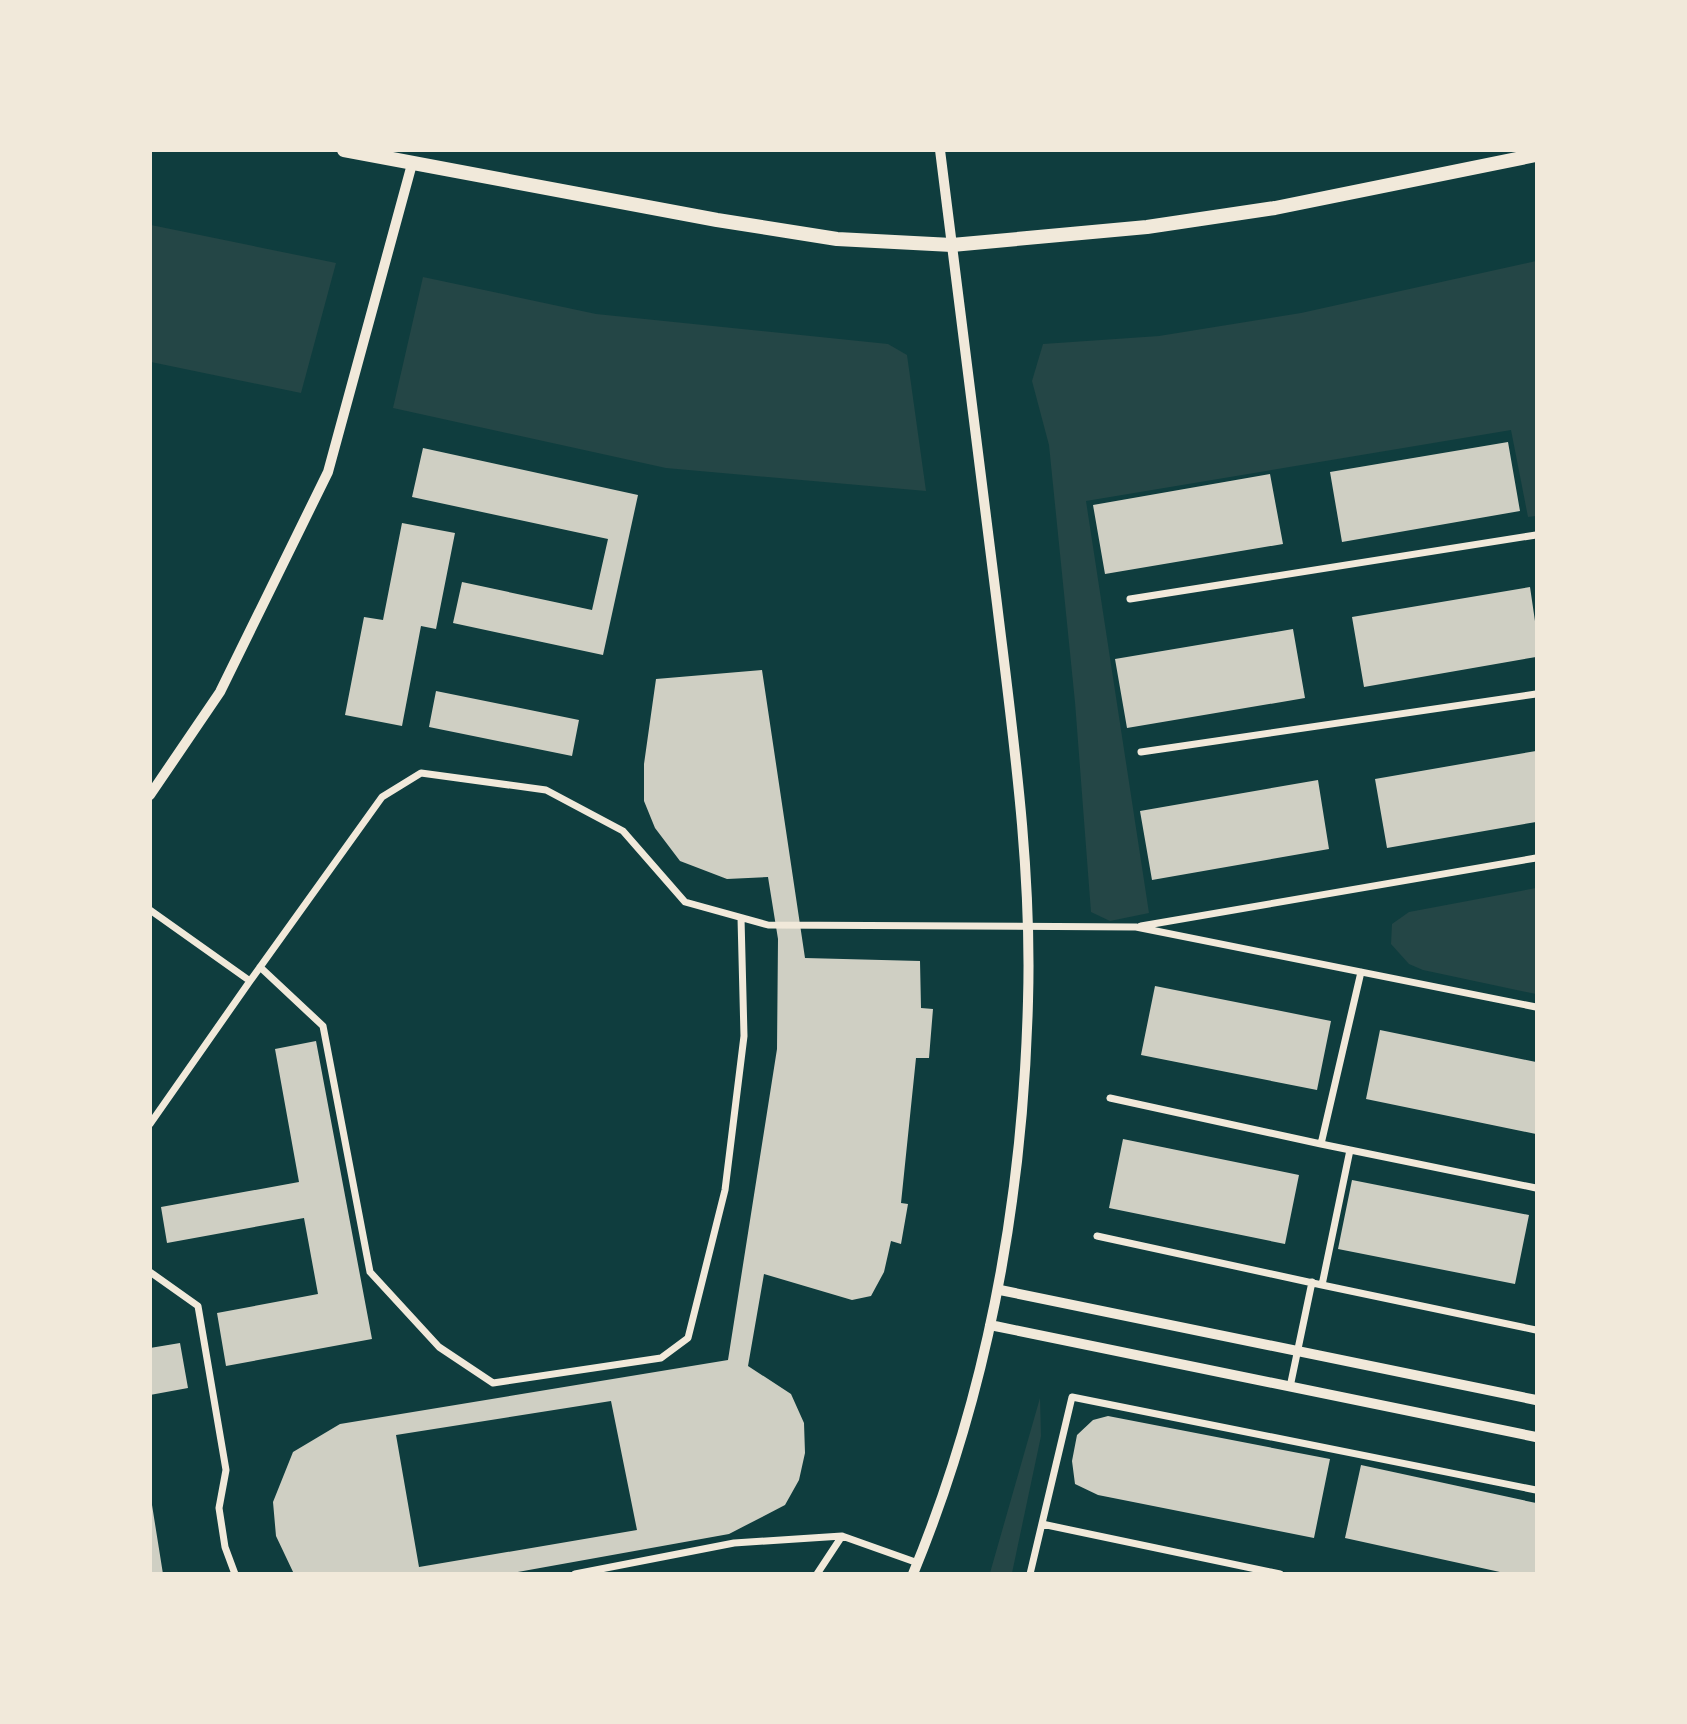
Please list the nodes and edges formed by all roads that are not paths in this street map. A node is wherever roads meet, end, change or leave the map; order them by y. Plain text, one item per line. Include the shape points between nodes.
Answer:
1 (344, 150) edge
2 (940, 150) edge
3 (1536, 155) edge
4 (412, 164) junction
5 (952, 245) junction
6 (1536, 535) edge
7 (1130, 600) dead end
8 (1536, 694) edge
9 (1141, 752) dead end
10 (150, 795) edge
11 (1536, 858) edge
12 (150, 910) edge
13 (741, 918) junction
14 (1136, 927) junction
15 (1028, 929) junction
16 (260, 967) junction
17 (1361, 972) junction
18 (250, 981) junction
19 (1536, 1007) edge
20 (1110, 1098) dead end
21 (150, 1124) edge
22 (1321, 1144) junction
23 (1350, 1150) junction
24 (1536, 1188) edge
25 (1097, 1236) dead end
26 (150, 1272) edge
27 (1311, 1282) junction
28 (1322, 1285) junction
29 (1000, 1290) junction
30 (990, 1325) junction
31 (1536, 1330) edge
32 (1297, 1351) junction
33 (1290, 1387) junction
34 (1536, 1401) edge
35 (1536, 1437) edge
36 (1536, 1490) edge
37 (1042, 1524) junction
38 (842, 1536) junction
39 (915, 1568) edge
40 (235, 1573) edge
41 (575, 1573) edge
42 (817, 1573) edge
43 (1030, 1573) edge
44 (1280, 1573) edge

1 - 4 main road
2 - 5 street
3 - 5 main road via 1276,208 1121,230
4 - 5 main road via 797,233
4 - 10 street via 328,472 220,692
5 - 15 street via 1022,804
6 - 7 street
8 - 9 street
11 - 14 street
12 - 18 street
13 - 15 street via 768,925
13 - 16 street via 685,902 623,831 546,790 421,773 382,797
13 - 16 street via 744,1036 725,1190 688,1338 661,1358 493,1383 439,1347 370,1272 323,1026
14 - 15 street
14 - 17 street
15 - 29 street via 1025,1082
16 - 18 street
17 - 19 street
17 - 22 street
18 - 21 street
20 - 22 street
22 - 23 street
23 - 24 street
23 - 28 street
25 - 27 street
26 - 40 street via 198,1306 226,1470 219,1508
27 - 28 street
27 - 32 street
28 - 31 street
29 - 30 street
29 - 32 street
30 - 33 street
30 - 39 street via 958,1446
32 - 33 street
32 - 34 street
33 - 35 street
36 - 37 street via 1072,1397
37 - 43 street
37 - 44 street
38 - 39 street
38 - 41 street via 734,1543
38 - 42 street

